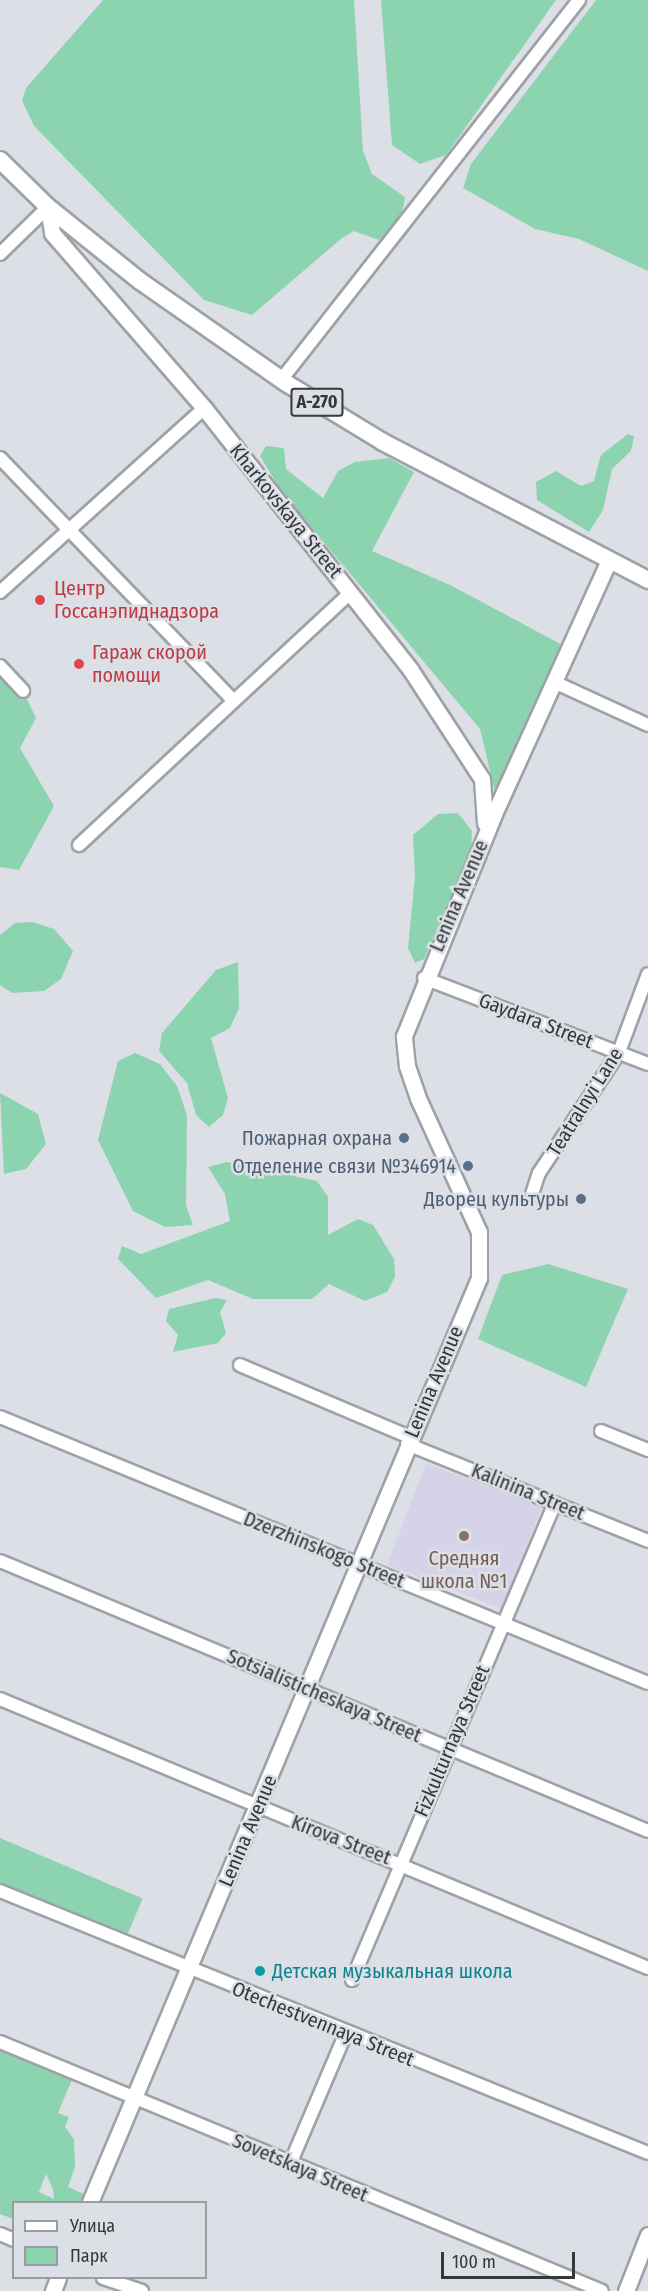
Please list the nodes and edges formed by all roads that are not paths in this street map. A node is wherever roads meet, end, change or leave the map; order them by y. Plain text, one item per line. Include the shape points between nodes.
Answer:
1 (579, 0) edge
2 (0, 160) edge
3 (48, 207) junction
4 (0, 254) edge
5 (281, 380) junction
6 (204, 408) junction
7 (0, 458) edge
8 (67, 531) junction
9 (609, 560) junction
10 (648, 580) edge
11 (0, 592) edge
12 (351, 592) junction
13 (0, 666) edge
14 (554, 682) junction
15 (23, 691) dead end
16 (234, 701) junction
17 (648, 725) edge
18 (485, 835) junction
19 (79, 845) dead end
20 (648, 974) edge
21 (424, 978) junction
22 (619, 1052) junction
23 (648, 1064) edge
24 (532, 1194) dead end
25 (240, 1365) dead end
26 (0, 1417) edge
27 (601, 1431) dead end
28 (409, 1440) junction
29 (648, 1450) edge
30 (555, 1503) junction
31 (648, 1540) edge
32 (0, 1561) edge
33 (356, 1564) junction
34 (503, 1623) junction
35 (648, 1683) edge
36 (306, 1689) junction
37 (0, 1699) edge
38 (449, 1749) junction
39 (258, 1808) junction
40 (648, 1831) edge
41 (399, 1863) junction
42 (0, 1891) edge
43 (648, 1968) edge
44 (189, 1972) junction
45 (352, 1980) dead end
46 (346, 2033) junction
47 (0, 2042) edge
48 (134, 2099) junction
49 (648, 2153) edge
50 (290, 2164) junction
51 (90, 2201) edge
52 (648, 2235) edge
53 (109, 2279) edge
54 (142, 2291) edge
55 (602, 2291) edge
56 (626, 2291) edge

1 - 5 street
2 - 3 highway, А-270
3 - 4 street
3 - 5 highway, А-270 via 149,288
3 - 6 main road, Kharkovskaya Street via 52,233
5 - 9 highway, А-270 via 383,442
6 - 8 street
6 - 12 main road, Kharkovskaya Street
7 - 8 street
8 - 11 street
8 - 16 street
9 - 10 highway, А-270
9 - 14 main road, Lenina Avenue
12 - 16 street
12 - 18 main road, Kharkovskaya Street via 465,748 482,779
13 - 15 street
14 - 17 street
14 - 18 main road, Lenina Avenue
16 - 19 street
18 - 21 main road, Lenina Avenue
20 - 22 street, Teatralnyi Lane
21 - 22 street, Gaydara Street
21 - 28 main road, Lenina Avenue via 404,1036 407,1066 482,1248 479,1278
22 - 23 street, Gaydara Street
22 - 24 street, Teatralnyi Lane via 604,1066
25 - 28 street, Kalinina Street
26 - 33 street, Dzerzhinskogo Street
27 - 29 street
28 - 30 street, Kalinina Street
28 - 33 main road, Lenina Avenue
30 - 31 street, Kalinina Street
30 - 34 street, Fizkulturnaya Street
32 - 36 street, Sotsialisticheskaya Street
33 - 34 street, Dzerzhinskogo Street
33 - 36 main road, Lenina Avenue
34 - 35 street, Dzerzhinskogo Street
34 - 38 street, Fizkulturnaya Street
36 - 38 street, Sotsialisticheskaya Street
36 - 39 main road, Lenina Avenue
37 - 39 street, Kirova Street
38 - 40 street, Sotsialisticheskaya Street
38 - 41 street, Fizkulturnaya Street
39 - 41 street, Kirova Street
39 - 44 main road, Lenina Avenue
41 - 43 street, Kirova Street
41 - 45 street, Fizkulturnaya Street
42 - 44 street, Otechestvennaya Street
44 - 46 street, Otechestvennaya Street
44 - 48 main road, Lenina Avenue
46 - 49 street, Otechestvennaya Street
46 - 50 street
47 - 48 street, Sovetskaya Street
48 - 50 street, Sovetskaya Street
48 - 51 main road, Lenina Avenue
50 - 55 street, Sovetskaya Street
52 - 56 main road
53 - 54 street

